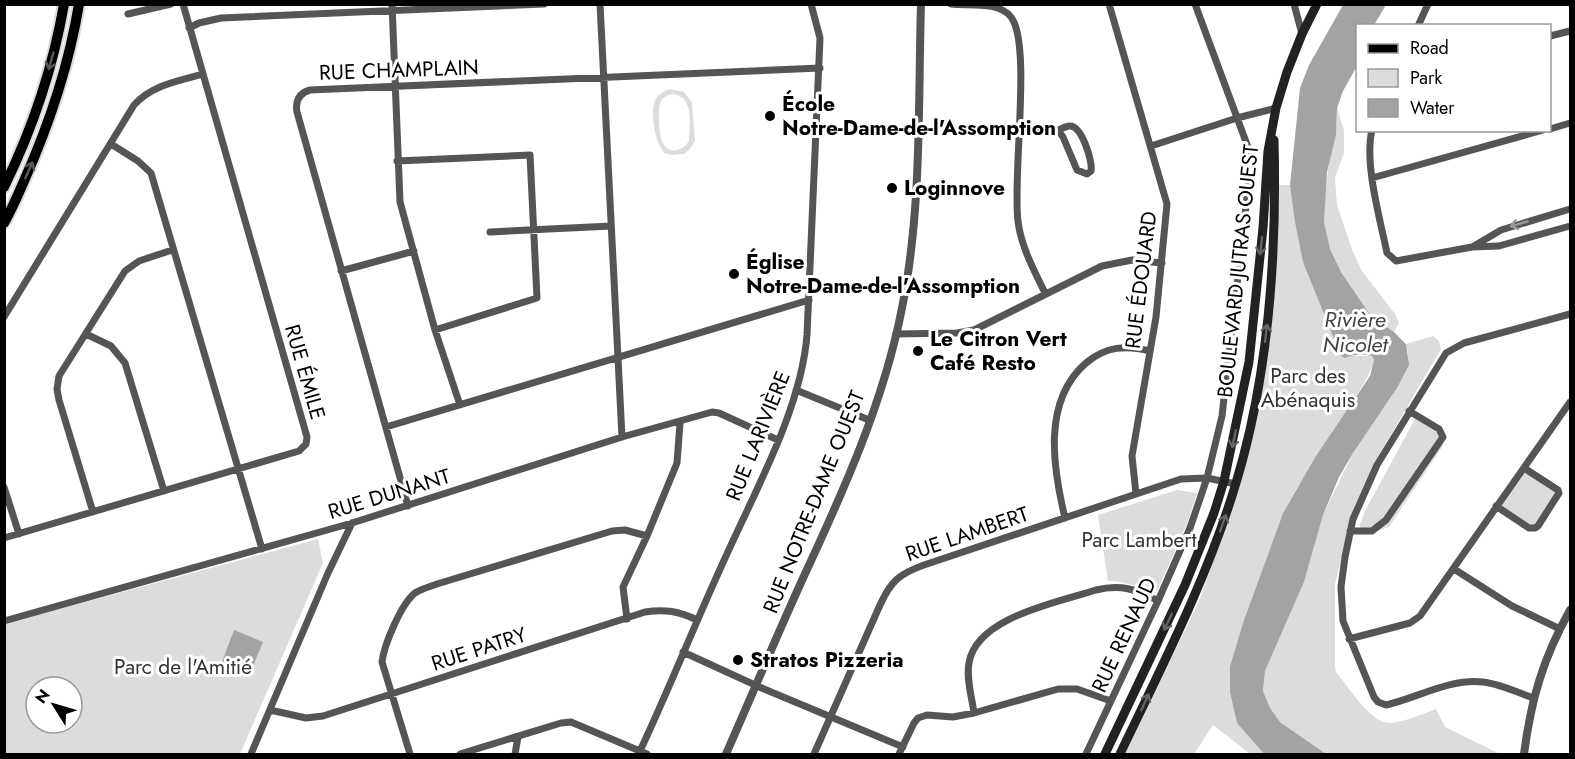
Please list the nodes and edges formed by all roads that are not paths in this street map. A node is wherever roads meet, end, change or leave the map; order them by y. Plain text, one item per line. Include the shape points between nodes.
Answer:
1 (64, 4) edge
2 (79, 4) edge
3 (171, 4) edge
4 (183, 4) edge
5 (544, 4) edge
6 (600, 4) edge
7 (811, 4) edge
8 (921, 4) edge
9 (951, 4) edge
10 (1109, 4) edge
11 (1195, 4) edge
12 (1294, 4) edge
13 (1317, 4) edge
14 (1428, 4) edge
15 (392, 8) edge
16 (128, 14) dead end
17 (1419, 24) edge
18 (189, 28) junction
19 (1570, 31) edge
20 (1302, 34) junction
21 (1551, 36) edge
22 (820, 68) junction
23 (203, 74) junction
24 (604, 78) junction
25 (395, 86) junction
26 (1276, 108) junction
27 (1237, 118) junction
28 (1570, 123) edge
29 (1274, 126) junction
30 (1551, 129) edge
31 (1019, 130) junction
32 (1058, 130) junction
33 (1372, 132) edge
34 (1536, 132) edge
35 (111, 144) junction
36 (1151, 146) junction
37 (398, 161) junction
38 (1372, 178) junction
39 (4, 187) edge
40 (1570, 209) edge
41 (4, 223) edge
42 (611, 226) junction
43 (1570, 226) edge
44 (533, 230) junction
45 (490, 232) dead end
46 (1472, 248) junction
47 (172, 250) junction
48 (414, 251) junction
49 (1162, 263) junction
50 (341, 271) junction
51 (1045, 293) junction
52 (809, 300) junction
53 (1570, 314) edge
54 (4, 317) edge
55 (435, 330) junction
56 (86, 334) junction
57 (896, 334) junction
58 (1150, 351) junction
59 (618, 357) junction
60 (796, 390) junction
61 (1570, 402) edge
62 (460, 405) junction
63 (1409, 411) junction
64 (869, 420) junction
65 (680, 423) junction
66 (386, 427) junction
67 (622, 437) junction
68 (778, 440) junction
69 (1524, 468) junction
70 (238, 470) junction
71 (1208, 478) junction
72 (1224, 481) junction
73 (1236, 484) junction
74 (4, 487) edge
75 (164, 491) junction
76 (1136, 494) junction
77 (408, 506) junction
78 (1496, 506) junction
79 (93, 512) junction
80 (1065, 518) junction
81 (352, 523) junction
82 (1350, 531) junction
83 (19, 534) junction
84 (647, 536) junction
85 (4, 538) edge
86 (262, 549) junction
87 (1454, 569) junction
88 (1158, 601) junction
89 (1570, 610) edge
90 (627, 619) junction
91 (697, 620) junction
92 (4, 621) edge
93 (1560, 629) junction
94 (1349, 639) junction
95 (683, 652) junction
96 (756, 685) junction
97 (390, 695) junction
98 (1533, 698) junction
99 (1111, 701) junction
100 (270, 710) junction
101 (974, 713) junction
102 (830, 717) junction
103 (518, 736) junction
104 (903, 747) junction
105 (643, 753) edge
106 (251, 754) edge
107 (410, 754) edge
108 (460, 754) edge
109 (514, 754) edge
110 (726, 754) edge
111 (814, 754) edge
112 (899, 754) edge
113 (1086, 754) edge
114 (1105, 754) edge
115 (1120, 754) edge
116 (1524, 754) edge

1 -> 39 main road via 41,95
41 -> 2 main road via 35,156 55,99
3 - 16 street
4 - 18 street, RUE ÉMILE
5 - 15 street
6 - 24 street
7 - 22 street, RUE LARIVIÈRE via 820,38
8 - 57 street, RUE NOTRE-DAME OUEST via 914,211
9 - 31 street via 999,8 1015,23 1020,47
10 - 36 street, RUE ÉDOUARD
11 - 27 street, RUE RENAUD
12 - 20 street
13 - 20 main road, BOULEVARD JUTRAS OUEST
14 - 17 street
15 - 18 street via 221,18
15 - 25 street
18 - 23 street, RUE ÉMILE
19 - 21 street
20 - 26 main road, BOULEVARD JUTRAS OUEST
22 - 24 street, RUE CHAMPLAIN
22 - 52 street, RUE LARIVIÈRE
23 - 35 street via 162,86 141,97
23 - 70 street, RUE ÉMILE via 307,437 298,451
24 - 25 street, RUE CHAMPLAIN
24 - 42 street
25 - 37 street
25 - 50 street, RUE CHAMPLAIN via 310,90 300,95 296,103
26 - 27 street
26 - 29 main road, BOULEVARD JUTRAS OUEST
27 - 36 street
27 - 71 street, RUE RENAUD via 1249,150 1251,171 1222,416
28 - 30 street
29 -> 72 main road, BOULEVARD JUTRAS OUEST via 1268,151 1249,362
73 -> 29 main road, BOULEVARD JUTRAS OUEST via 1255,408 1266,328
31 - 32 street
31 - 51 street via 1019,233
32 - 32 street via 1070,126 1078,130 1092,165 1087,174 1077,170
33 - 38 street
34 - 38 street
35 - 47 street via 151,173
35 - 54 street
36 - 49 street, RUE ÉDOUARD via 1167,204
37 - 44 street via 530,155
37 - 48 street via 400,202
38 - 46 street via 1387,253 1396,261
40 -> 46 street via 1501,230
42 - 44 street
42 - 59 street
43 - 46 street via 1499,246
44 - 45 street
44 - 55 street via 537,298
47 - 56 street via 129,267
47 - 70 street
48 - 50 street
48 - 55 street
49 - 51 street via 1112,263
49 - 58 street, RUE ÉDOUARD
50 - 66 street, RUE CHAMPLAIN
51 - 57 street via 974,330
52 - 59 street
52 - 60 street, RUE LARIVIÈRE via 806,349
53 - 63 street via 1451,350
55 - 62 street
56 - 75 street via 111,346 125,363
56 - 79 street via 62,370 57,389
57 - 64 street, RUE NOTRE-DAME OUEST
58 - 76 street, RUE ÉDOUARD via 1132,456
58 - 80 street via 1133,346 1101,352 1077,371 1065,387 1054,459
59 - 62 street
59 - 67 street
60 - 64 street
60 - 68 street, RUE LARIVIÈRE
61 - 69 street
62 - 66 street
63 - 82 street via 1377,465
63 - 82 street via 1439,429 1443,437 1386,520 1372,531
64 - 96 street, RUE NOTRE-DAME OUEST via 816,552
65 - 67 street, RUE DUNANT
65 - 68 street, RUE DUNANT via 719,413
65 - 84 street via 677,463
66 - 77 street, RUE CHAMPLAIN
67 - 77 street, RUE DUNANT
68 - 91 street, RUE LARIVIÈRE
69 - 78 street
69 - 78 street via 1559,493 1538,526 1529,528
70 - 75 street, RUE ÉMILE
70 - 86 street
71 - 72 street, RUE LAMBERT
71 - 76 street, RUE LAMBERT via 1181,479
71 - 88 street, RUE RENAUD
72 - 73 street, RUE LAMBERT
72 -> 114 main road, BOULEVARD JUTRAS OUEST via 1185,585
115 -> 73 main road, BOULEVARD JUTRAS OUEST via 1196,593
74 - 83 street
75 - 79 street, RUE ÉMILE
76 - 80 street, RUE LAMBERT
77 - 81 street, RUE DUNANT
78 - 87 street
79 - 83 street, RUE ÉMILE
80 - 102 street, RUE LAMBERT via 912,569 895,579
81 - 86 street, RUE DUNANT
81 - 100 street
82 - 94 street via 1341,587 1343,621
83 - 85 street, RUE ÉMILE
84 - 90 street via 623,586
84 - 97 street via 612,531 416,592 403,609 383,654
86 - 92 street, RUE DUNANT
87 - 93 street via 1512,606
87 - 94 street via 1415,619
88 - 99 street, RUE RENAUD
88 - 101 street via 1134,589 1112,587 1002,622 977,643 971,655 968,670
89 - 93 street
90 - 91 street, RUE PATRY via 659,610 676,611
90 - 97 street, RUE PATRY
91 - 95 street, RUE LARIVIÈRE
93 - 98 street
94 - 98 street via 1374,697 1386,705 1475,681
95 - 96 street
95 - 105 street, RUE LARIVIÈRE
96 - 102 street
96 - 110 street, RUE NOTRE-DAME OUEST
97 - 100 street, RUE PATRY via 314,718
97 - 107 street
98 - 116 street
99 - 101 street via 1077,689 1058,689
99 - 113 street, RUE RENAUD
100 - 106 street
101 - 104 street via 953,717 927,714 918,718
102 - 104 street
102 - 111 street, RUE LAMBERT
103 - 105 street via 571,722
103 - 108 street
103 - 109 street
104 - 112 street

